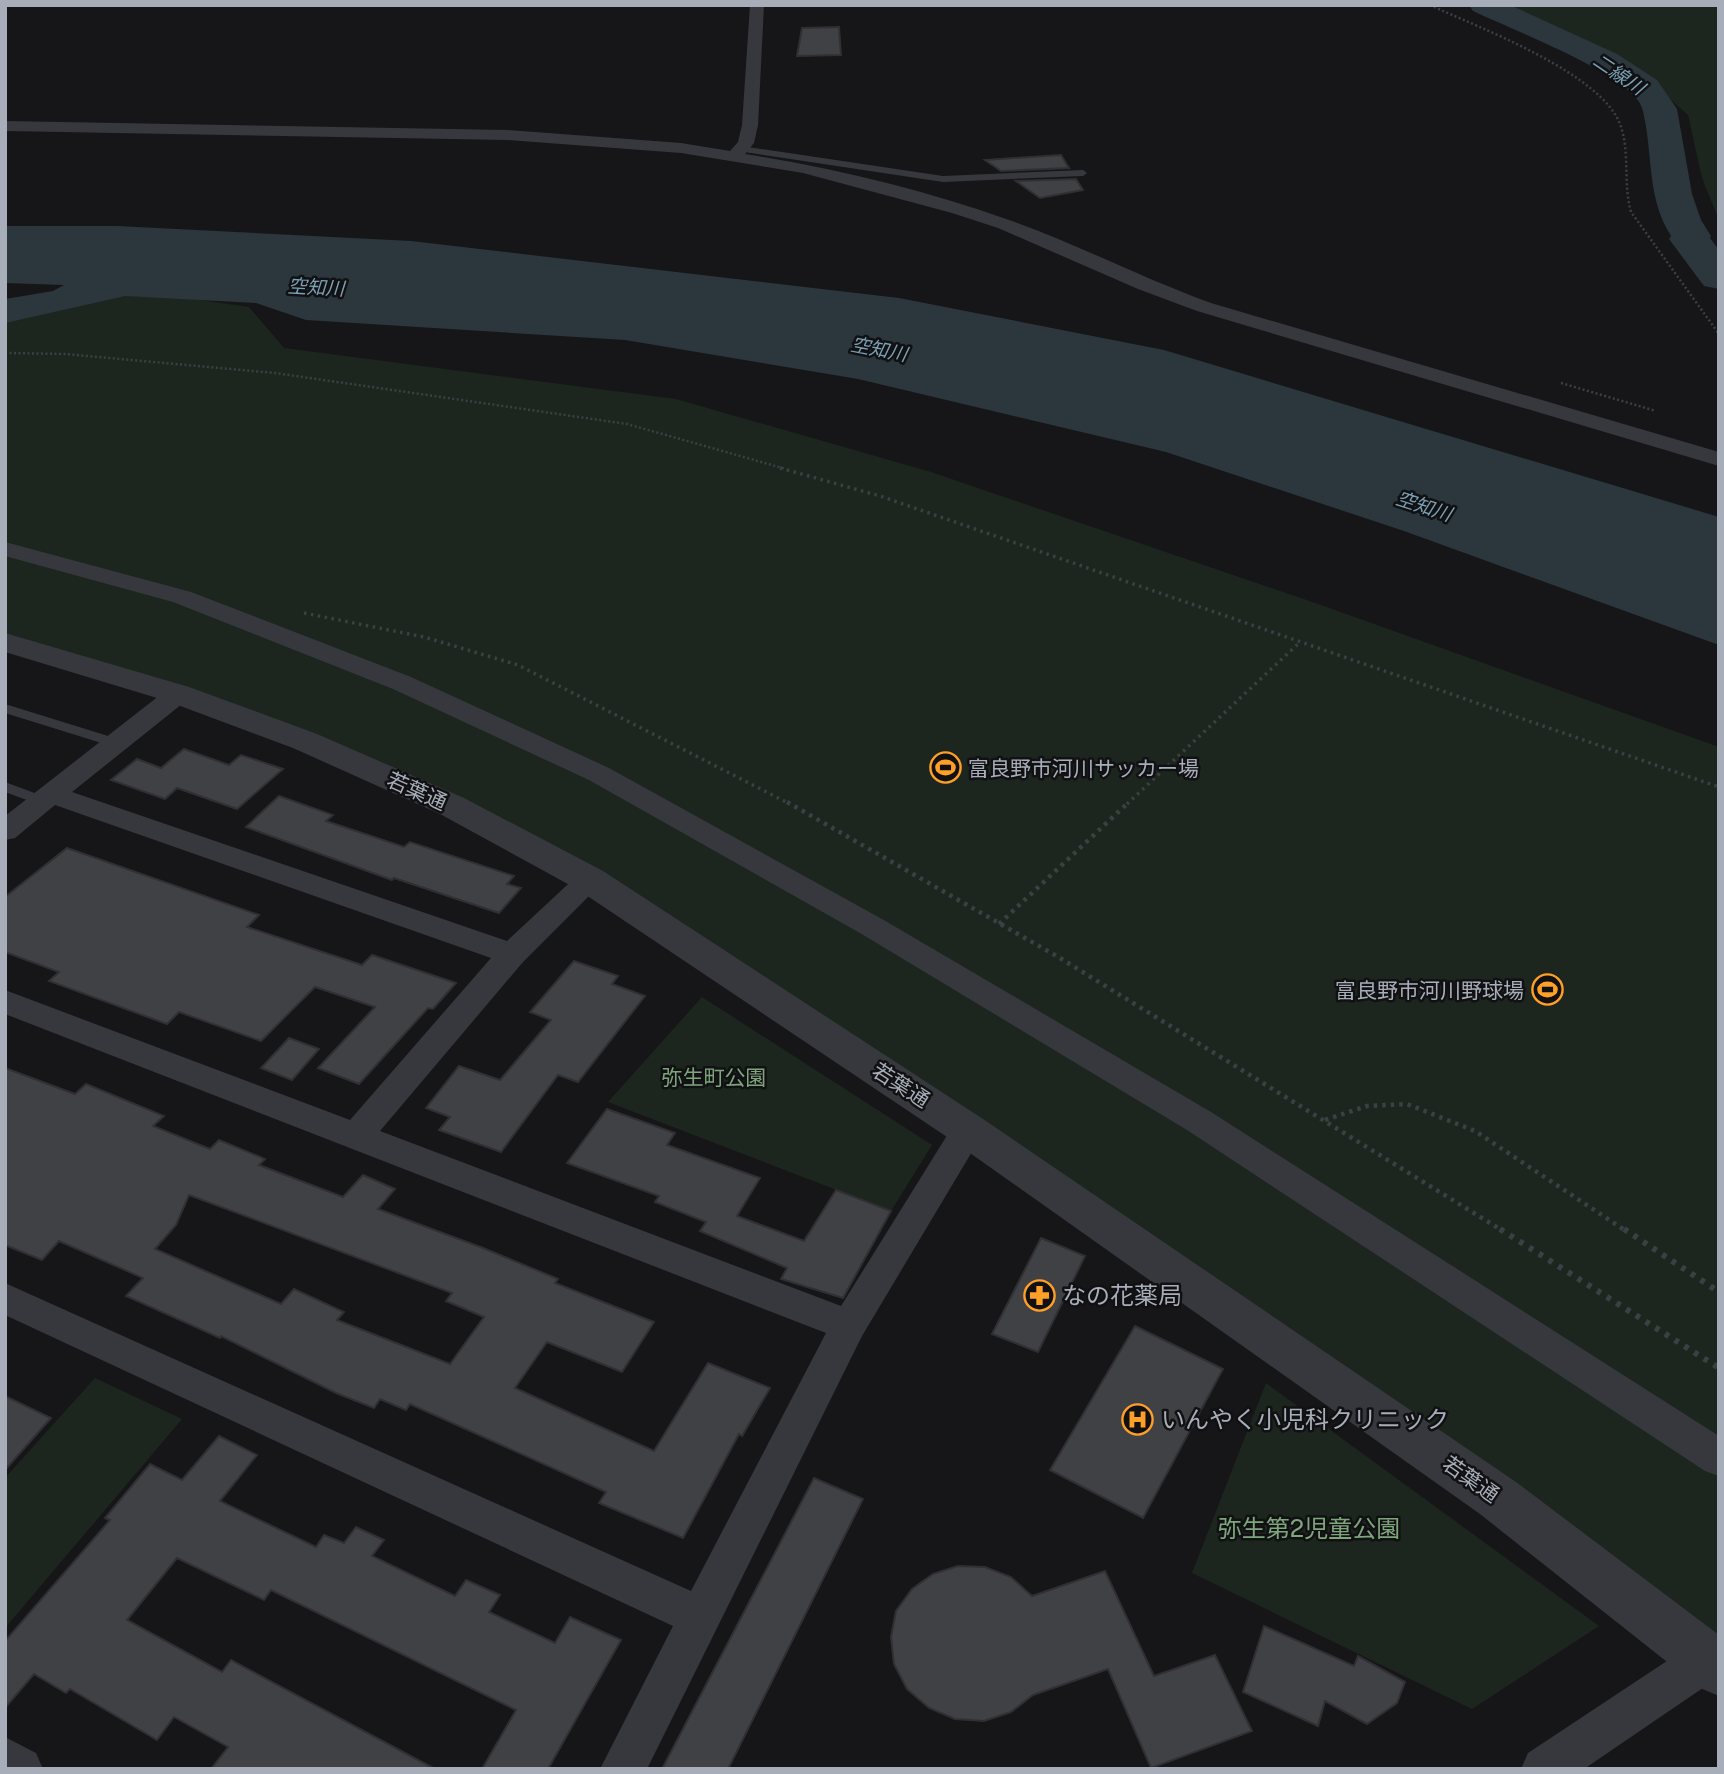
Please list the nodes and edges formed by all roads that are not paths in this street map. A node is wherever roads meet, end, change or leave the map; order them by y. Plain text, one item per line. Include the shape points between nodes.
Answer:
1 (757, 5) edge
2 (5, 126) edge
3 (5, 133) edge
4 (737, 152) junction
5 (1083, 173) dead end
6 (1718, 459) edge
7 (5, 549) edge
8 (5, 642) edge
9 (178, 694) junction
10 (5, 708) edge
11 (116, 743) junction
12 (5, 787) edge
13 (47, 798) junction
14 (5, 831) edge
15 (590, 880) junction
16 (512, 954) junction
17 (5, 1001) edge
18 (968, 1130) junction
19 (357, 1135) junction
20 (5, 1298) edge
21 (849, 1325) junction
22 (1719, 1458) edge
23 (700, 1617) junction
24 (1712, 1665) edge
25 (5, 1760) edge
26 (20, 1769) edge
27 (623, 1769) edge
28 (1544, 1769) edge

1 - 4 street via 750,125 746,143
2 - 4 street via 507,135
3 - 6 street via 537,144 756,168 858,191 954,220 1152,302 1313,354 1592,436
4 - 5 lane via 943,179
4 - 6 street via 958,209 1204,307
7 - 22 street via 182,597 402,683 599,774 871,926 1199,1121
8 - 9 street, 若葉通
9 - 11 street
9 - 15 street, 若葉通 via 305,741 452,806
10 - 11 lane
11 - 13 street
12 - 13 lane
13 - 14 street
13 - 16 street
15 - 16 street
15 - 18 street, 若葉通
16 - 19 street
17 - 19 street
18 - 21 street
18 - 24 street, 若葉通 via 1498,1498
19 - 21 street
20 - 23 street
21 - 23 street
23 - 27 street
24 - 28 street
25 - 26 street

